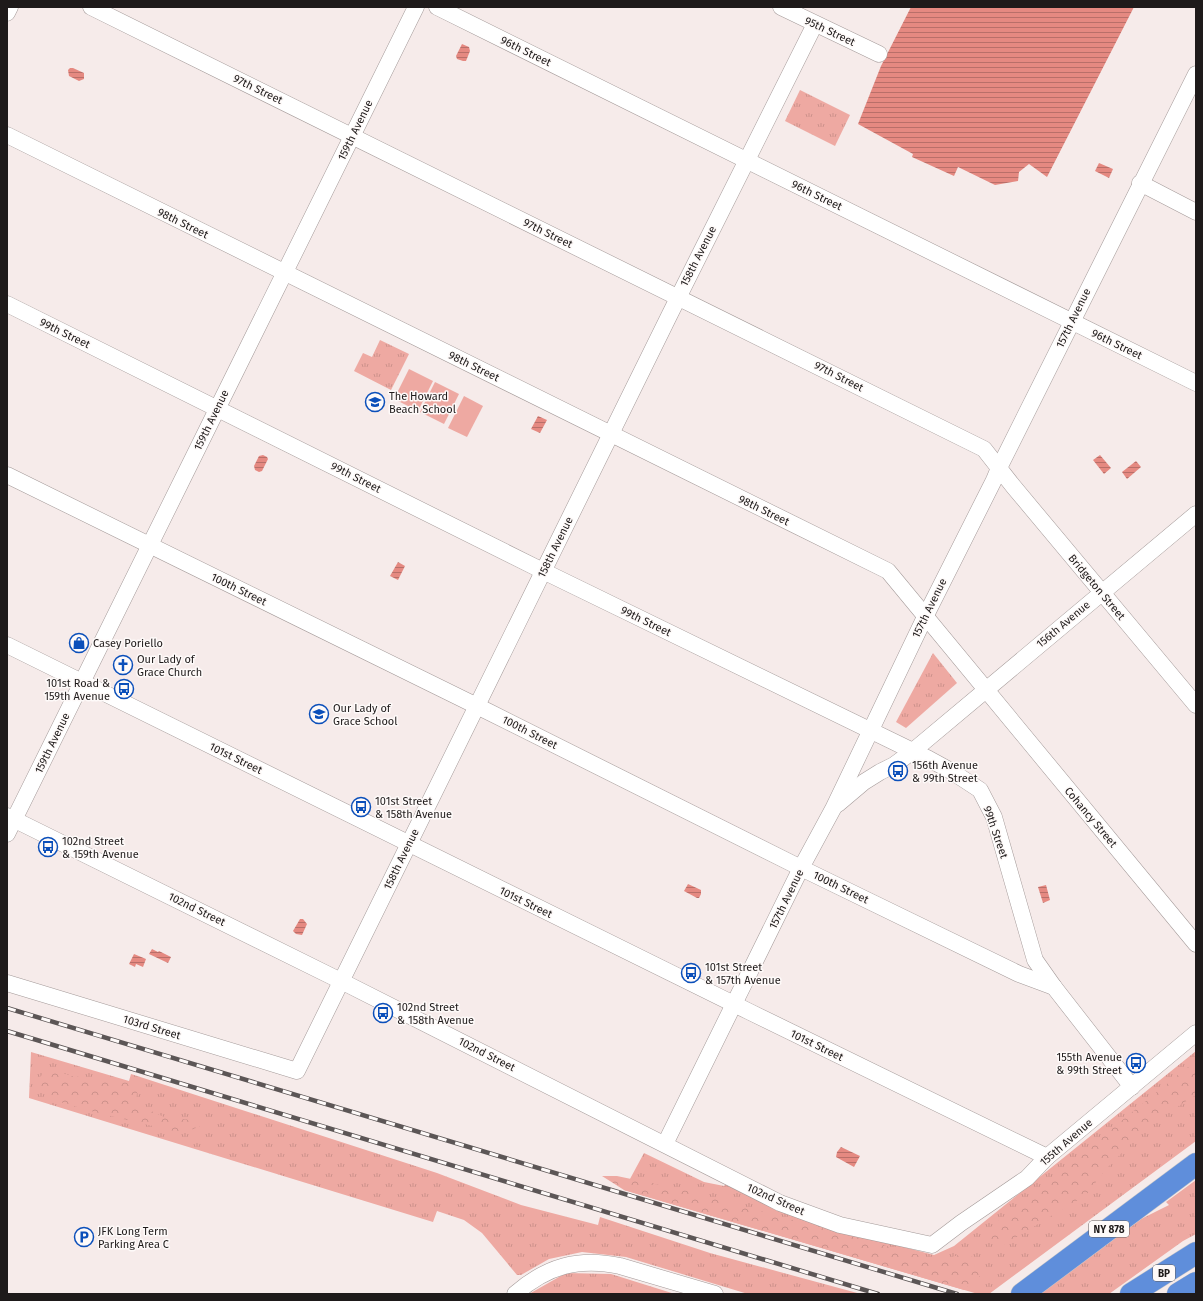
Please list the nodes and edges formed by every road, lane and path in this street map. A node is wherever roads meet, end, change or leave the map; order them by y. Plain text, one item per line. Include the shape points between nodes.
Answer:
1 (10, 7) edge
2 (91, 7) edge
3 (416, 7) edge
4 (437, 7) edge
5 (781, 7) edge
6 (7, 13) edge
7 (815, 24) junction
8 (879, 54) dead end
9 (1196, 74) edge
10 (7, 135) edge
11 (352, 136) junction
12 (746, 160) junction
13 (1140, 183) junction
14 (1196, 212) edge
15 (284, 273) junction
16 (678, 297) junction
17 (7, 304) edge
18 (1072, 322) junction
19 (1196, 383) edge
20 (217, 409) junction
21 (610, 434) junction
22 (999, 468) junction
23 (7, 475) edge
24 (1196, 514) edge
25 (150, 545) junction
26 (543, 571) junction
27 (1101, 592) junction
28 (925, 617) junction
29 (7, 645) edge
30 (82, 682) junction
31 (986, 690) junction
32 (1196, 705) edge
33 (477, 706) junction
34 (871, 730) junction
35 (913, 751) junction
36 (834, 807) junction
37 (11, 817) edge
38 (7, 834) edge
39 (409, 844) junction
40 (801, 868) junction
41 (1196, 944) edge
42 (342, 981) junction
43 (7, 984) edge
44 (1054, 987) junction
45 (734, 1005) junction
46 (1196, 1033) edge
47 (298, 1071) joint
48 (1132, 1087) junction
49 (665, 1144) junction
50 (1047, 1157) junction
51 (1196, 1164) edge
52 (932, 1245) joint
53 (1196, 1253) edge
54 (1196, 1283) edge
55 (515, 1294) edge
56 (715, 1294) edge
57 (1022, 1294) edge
58 (1131, 1294) edge
59 (1178, 1294) edge

1 - 6 street
2 - 11 street, 97th Street
3 - 11 street, 159th Avenue
4 - 12 street, 96th Street
5 - 7 street, 95th Street
7 - 8 street, 95th Street
7 - 12 street, 158th Avenue
9 - 13 street, 157th Avenue
10 - 15 street, 98th Street
11 - 15 street, 159th Avenue
11 - 16 street, 97th Street
12 - 16 street, 158th Avenue
12 - 18 street, 96th Street
13 - 14 street
13 - 18 street, 157th Avenue
15 - 20 street, 159th Avenue
15 - 21 street, 98th Street
16 - 21 street, 158th Avenue
16 - 22 street, 97th Street via 984,449
17 - 20 street, 99th Street
18 - 19 street, 96th Street
18 - 22 street, 157th Avenue
20 - 25 street, 159th Avenue
20 - 26 street, 99th Street
21 - 26 street, 158th Avenue
21 - 28 street, 98th Street via 888,571
22 - 27 street, Bridgeton Street
22 - 28 street, 157th Avenue
23 - 25 street, 100th Street
24 - 27 street, 156th Avenue
25 - 30 street, 159th Avenue
25 - 33 street, 100th Street
26 - 33 street, 158th Avenue
26 - 34 street, 99th Street
27 - 31 street, 156th Avenue
27 - 32 street, Bridgeton Street
28 - 31 street, Cohancy Street
28 - 34 street, 157th Avenue
29 - 30 street, 101st Street
30 - 37 street, 159th Avenue
30 - 39 street, 101st Street
31 - 35 street
31 - 41 street, Cohancy Street
33 - 39 street, 158th Avenue
33 - 40 street, 100th Street
34 - 35 street, 99th Street
34 - 36 street, 157th Avenue
35 - 36 street via 864,782
35 - 44 street, 99th Street via 941,764 980,790 994,817 1035,960
36 - 40 street, 157th Avenue
37 - 38 street, 159th Avenue
37 - 42 street, 102nd Street
39 - 42 street, 158th Avenue
39 - 45 street, 101st Street
40 - 44 street, 100th Street via 1019,974
40 - 45 street, 157th Avenue
42 - 47 street, 158th Avenue
42 - 49 street, 102nd Street
43 - 47 street, 103rd Street
44 - 48 street, 99th Street
45 - 49 street, 157th Avenue
45 - 50 street, 101st Street
46 - 48 street, 155th Avenue
48 - 50 street, 155th Avenue
49 - 52 street, 102nd Street via 780,1203 840,1225
50 - 52 street, 155th Avenue via 1027,1178
51 - 57 highway, NY 878
53 - 58 highway, BP
54 - 59 highway, BP
55 - 56 street via 551,1270 589,1262 620,1266

